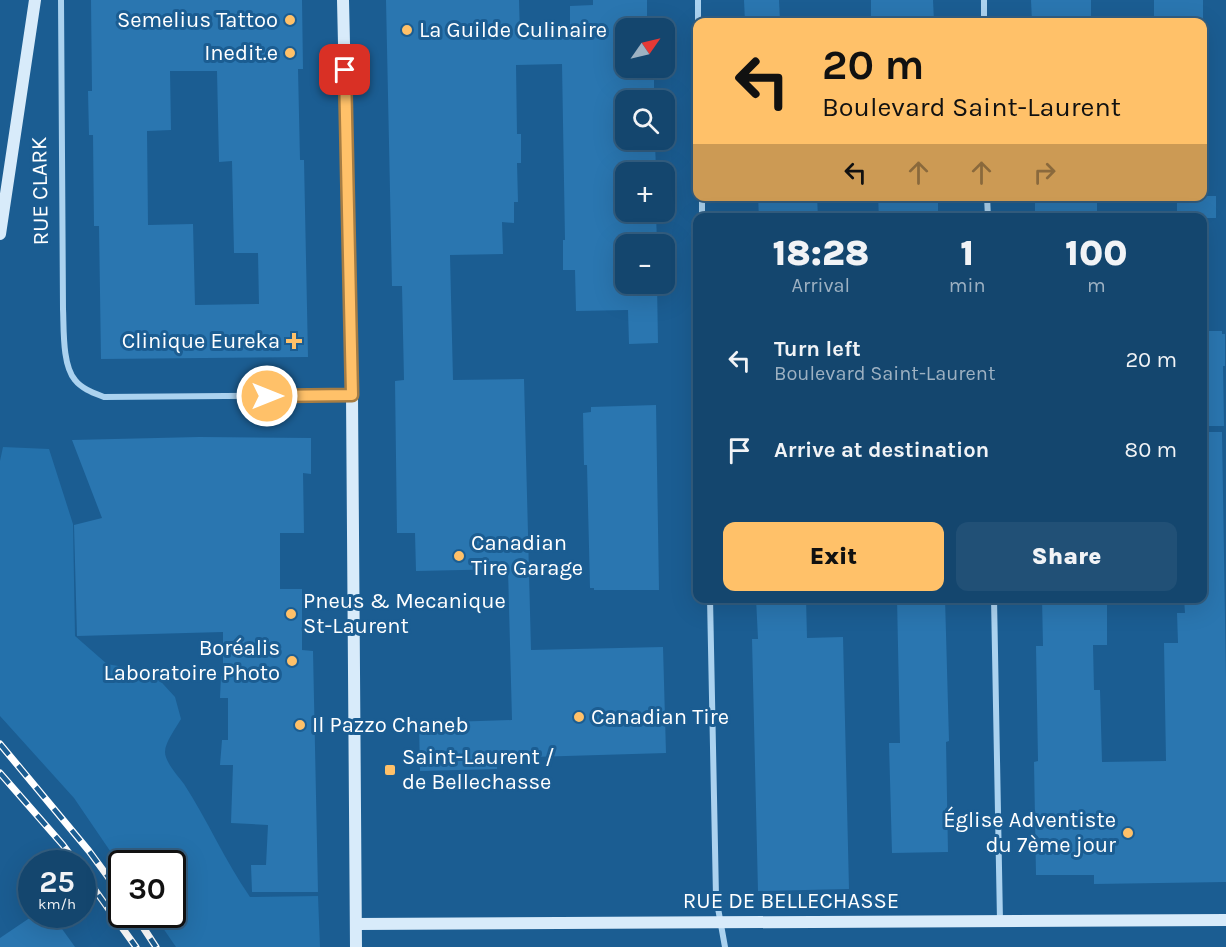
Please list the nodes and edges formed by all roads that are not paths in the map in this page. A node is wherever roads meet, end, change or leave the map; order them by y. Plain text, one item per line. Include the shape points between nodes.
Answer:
1 (35, 0) edge
2 (61, 0) edge
3 (344, 0) edge
4 (698, 0) edge
5 (984, 0) edge
6 (698, 18) edge
7 (984, 18) edge
8 (0, 234) edge
9 (352, 395) junction
10 (710, 603) edge
11 (994, 603) edge
12 (1226, 920) edge
13 (1000, 921) junction
14 (721, 922) junction
15 (356, 924) junction
16 (356, 947) edge
17 (725, 947) edge

1 - 8 main road, RUE CLARK
2 - 9 street, RUE CLARK via 64,345 75,380 104,397
3 - 9 main road
4 - 6 street
5 - 7 street
9 - 15 main road
10 - 14 street via 716,897
11 - 13 street
12 - 13 main road, RUE DE BELLECHASSE
13 - 14 main road, RUE DE BELLECHASSE
14 - 15 main road, RUE DE BELLECHASSE
14 - 17 street
15 - 16 main road

